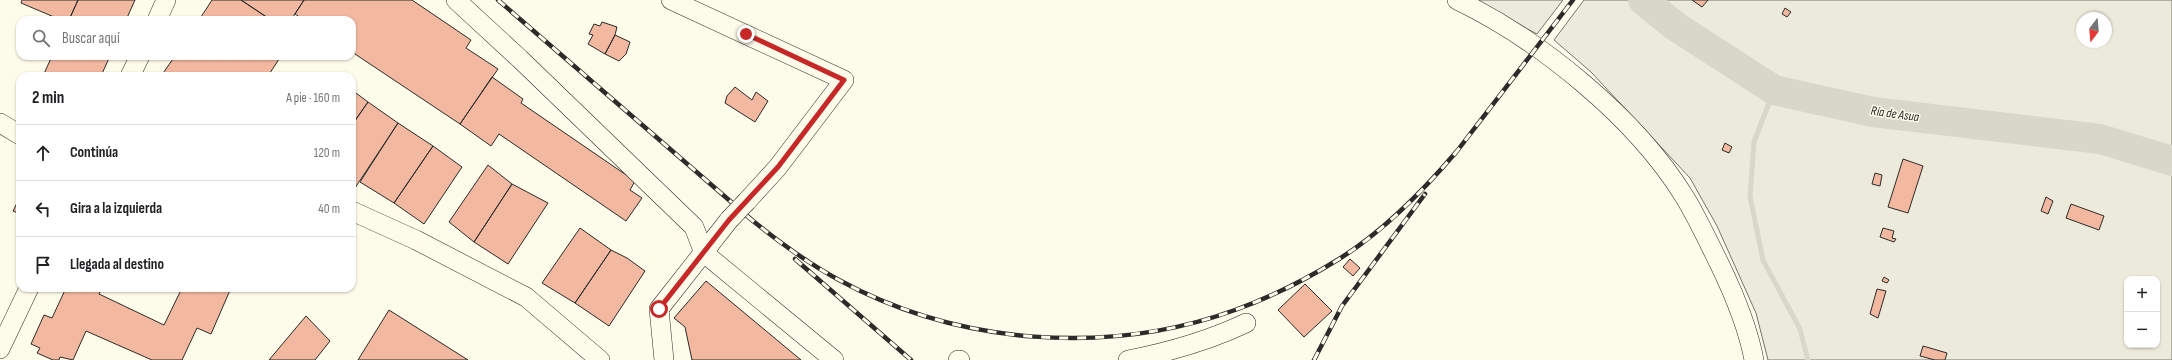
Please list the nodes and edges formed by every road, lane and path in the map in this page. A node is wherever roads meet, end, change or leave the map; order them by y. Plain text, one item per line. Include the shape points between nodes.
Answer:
1 (166, 0) edge
2 (456, 0) edge
3 (671, 0) edge
4 (1457, 0) edge
5 (159, 16) edge
6 (138, 60) edge
7 (132, 72) edge
8 (0, 123) edge
9 (16, 133) edge
10 (356, 213) edge
11 (704, 253) junction
12 (27, 292) edge
13 (1246, 323) dead end
14 (0, 349) edge
15 (598, 360) edge
16 (664, 360) edge
17 (834, 360) edge
18 (1128, 360) edge
19 (1754, 360) edge

1 - 5 street
2 - 11 street via 694,228
3 - 11 street, bridge via 844,80 778,167 729,220
4 - 19 street via 1514,33 1563,67 1602,100 1648,148 1684,196 1710,244 1733,292
6 - 7 street
8 - 9 street
10 - 15 street via 416,240 526,297
11 - 16 street via 659,309
11 - 17 street
12 - 14 street
13 - 18 street via 1210,339

